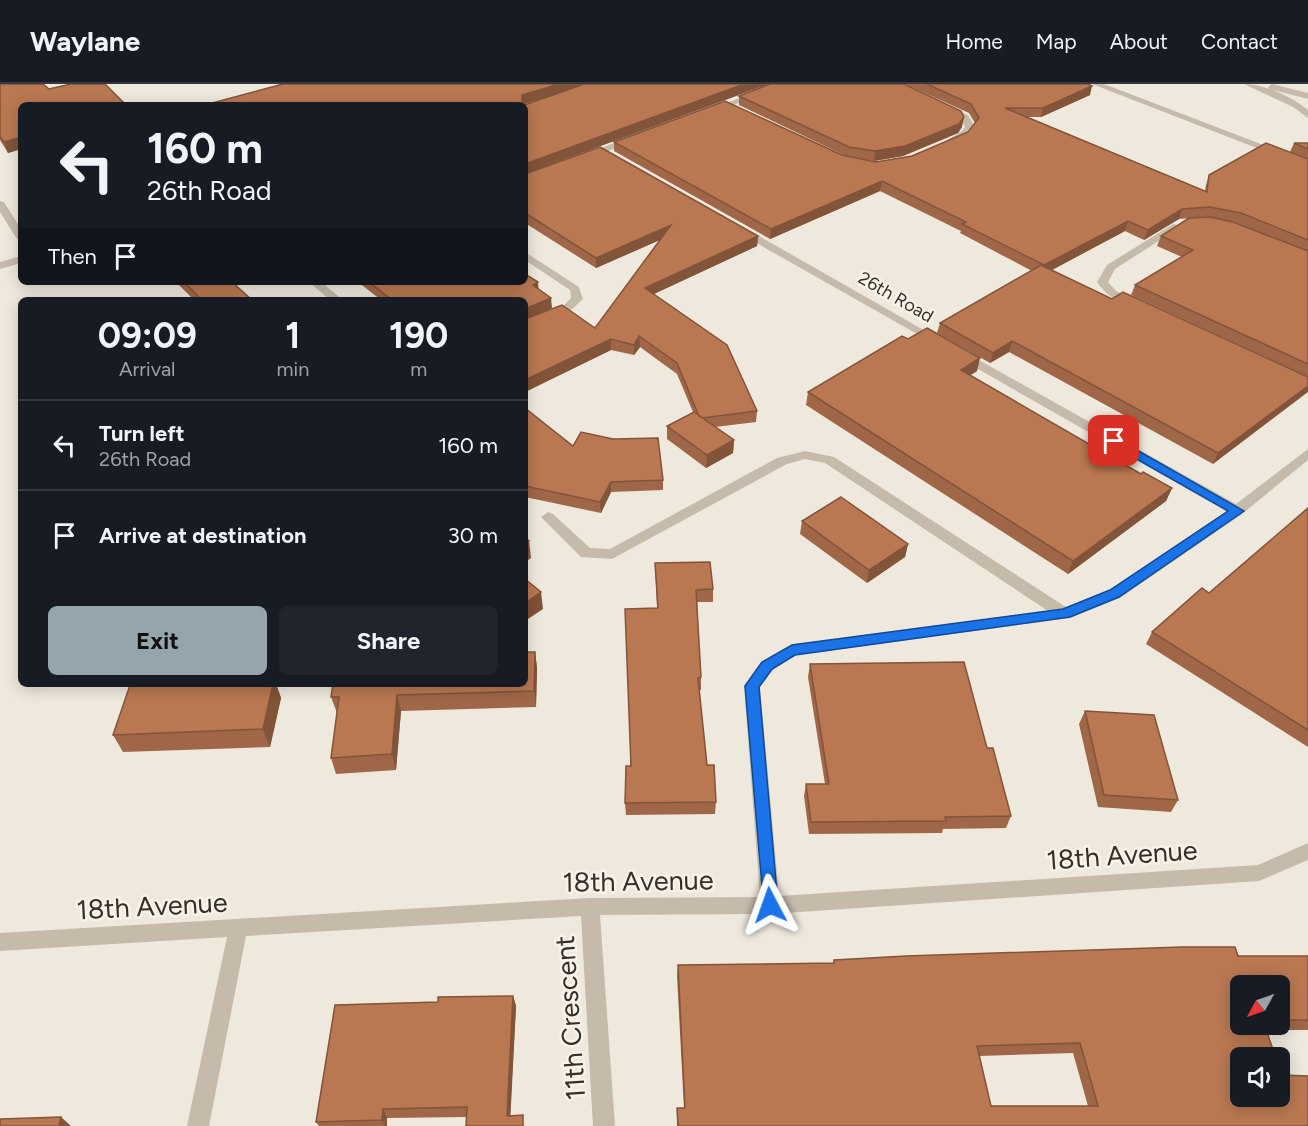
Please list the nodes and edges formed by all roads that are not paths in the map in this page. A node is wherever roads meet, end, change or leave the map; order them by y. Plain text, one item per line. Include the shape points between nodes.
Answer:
1 (783, 84) edge
2 (1096, 84) edge
3 (1248, 84) edge
4 (1261, 84) edge
5 (1308, 97) edge
6 (934, 103) edge
7 (725, 105) junction
8 (1296, 105) junction
9 (735, 110) edge
10 (705, 113) edge
11 (1308, 115) edge
12 (642, 135) edge
13 (944, 145) edge
14 (579, 158) edge
15 (1308, 165) edge
16 (0, 204) edge
17 (1195, 222) edge
18 (734, 226) edge
19 (18, 232) edge
20 (528, 257) edge
21 (18, 261) edge
22 (0, 266) edge
23 (318, 285) edge
24 (332, 297) edge
25 (1143, 308) edge
26 (528, 325) edge
27 (1308, 453) edge
28 (1237, 511) junction
29 (548, 517) dead end
30 (1065, 614) junction
31 (1308, 851) edge
32 (770, 905) junction
33 (590, 908) junction
34 (238, 928) junction
35 (0, 942) edge
36 (198, 1126) edge
37 (604, 1126) edge

1 - 7 street
2 - 15 street
3 - 8 street
4 - 5 street
5 - 8 street
6 - 13 street via 965,117 970,127 962,137
7 - 9 street
7 - 10 street
8 - 11 street
12 - 14 street via 605,153
16 - 19 street
17 - 25 street via 1183,223 1111,267 1106,274 1102,282 1112,293
18 - 28 street, 26th Road
20 - 26 street via 575,289 577,299
21 - 22 street
23 - 24 street
27 - 28 street
28 - 30 street via 1114,594
29 - 30 street via 586,553 612,554 782,461 805,455 829,460
30 - 32 street via 792,650 767,666 752,686
31 - 32 street, 18th Avenue via 1259,873
32 - 33 street, 18th Avenue
33 - 34 street, 18th Avenue
33 - 37 street, 11th Crescent
34 - 35 street, 18th Avenue
34 - 36 street

